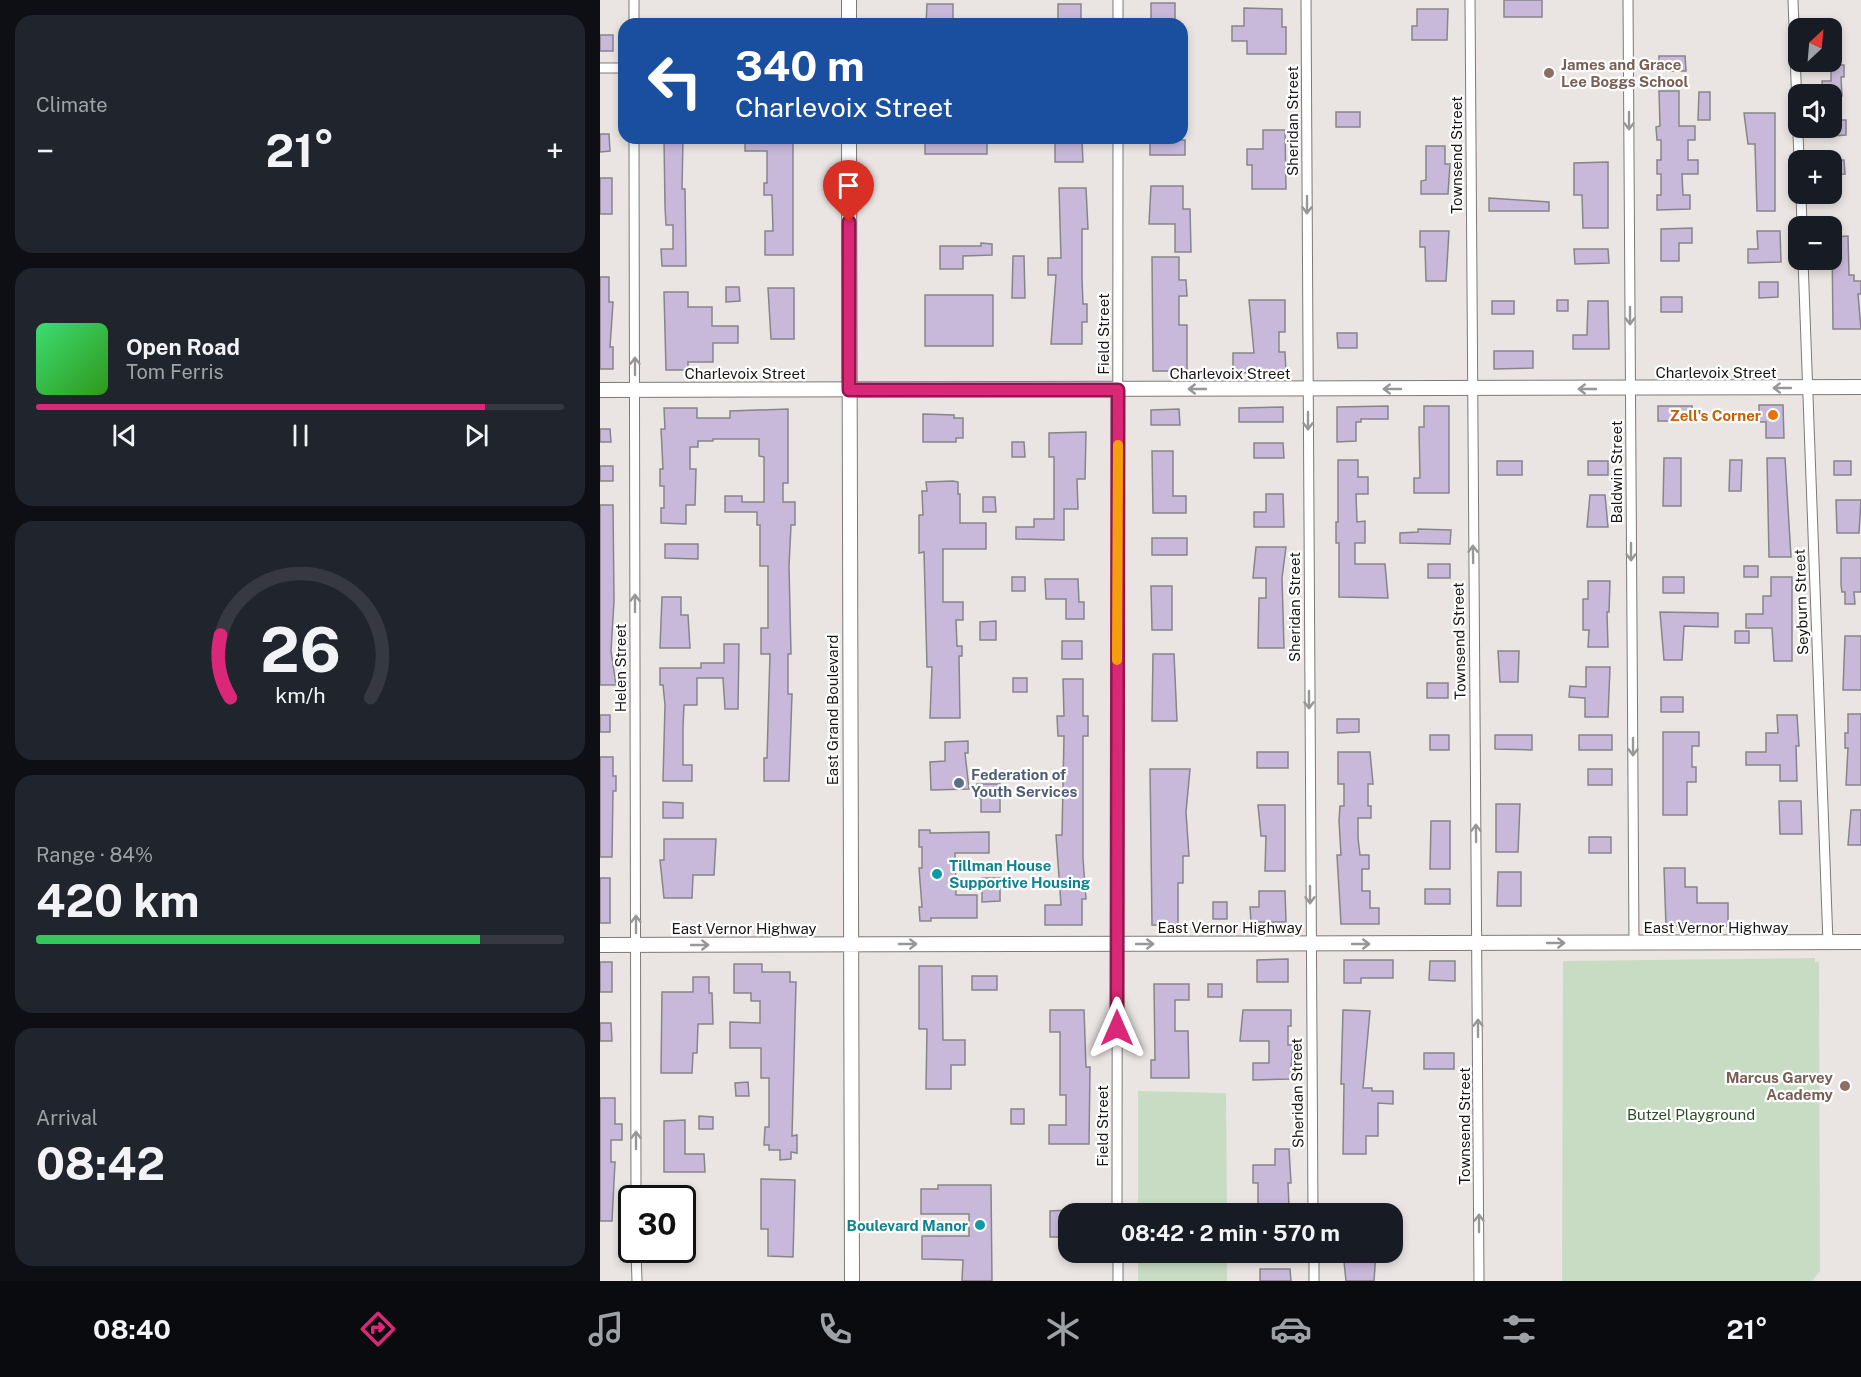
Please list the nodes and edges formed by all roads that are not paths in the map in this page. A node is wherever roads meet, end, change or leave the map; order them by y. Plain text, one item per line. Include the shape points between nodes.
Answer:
1 (634, 0) edge
2 (849, 0) edge
3 (1118, 0) edge
4 (1306, 0) edge
5 (1470, 0) edge
6 (1628, 0) edge
7 (1793, 0) edge
8 (634, 18) edge
9 (849, 18) edge
10 (1118, 18) edge
11 (600, 68) edge
12 (618, 68) edge
13 (634, 144) edge
14 (849, 144) edge
15 (1118, 144) edge
16 (1799, 150) edge
17 (1803, 270) edge
18 (1861, 387) edge
19 (1472, 388) junction
20 (1808, 388) junction
21 (1308, 389) junction
22 (1630, 389) junction
23 (600, 390) edge
24 (635, 390) junction
25 (849, 390) junction
26 (1118, 390) junction
27 (1861, 942) edge
28 (1478, 943) junction
29 (1828, 943) junction
30 (849, 944) junction
31 (1116, 944) junction
32 (1310, 944) junction
33 (1634, 944) junction
34 (600, 945) edge
35 (636, 945) junction
36 (636, 1185) edge
37 (1118, 1203) edge
38 (1314, 1203) edge
39 (636, 1263) edge
40 (1118, 1263) edge
41 (1314, 1263) edge
42 (637, 1281) edge
43 (852, 1281) edge
44 (1118, 1281) edge
45 (1314, 1281) edge
46 (1479, 1281) edge

1 - 8 street
2 - 9 street
3 - 10 street
4 -> 21 street, Sheridan Street
5 - 19 street, Townsend Street
6 -> 22 street, Baldwin Street
7 - 16 street
11 - 12 street
24 -> 13 street, Helen Street
14 - 25 street, East Grand Boulevard
15 - 26 street, Field Street
17 - 20 street, Seyburn Street
18 - 20 street, Charlevoix Street
19 -> 21 street, Charlevoix Street
22 -> 19 street, Charlevoix Street
28 -> 19 street, Townsend Street
20 -> 22 street, Charlevoix Street
20 - 29 street, Seyburn Street
21 -> 26 street, Charlevoix Street
21 -> 32 street, Sheridan Street
22 -> 33 street, Baldwin Street
23 - 24 street, Charlevoix Street
24 - 25 street, Charlevoix Street
35 -> 24 street, Helen Street
25 - 26 street, Charlevoix Street
25 - 30 street, East Grand Boulevard
26 - 31 street, Field Street
27 - 29 street, East Vernor Highway
32 -> 28 street, East Vernor Highway
28 -> 33 street, East Vernor Highway
46 -> 28 street, Townsend Street
29 - 33 street, East Vernor Highway
30 -> 31 street, East Vernor Highway
35 -> 30 street, East Vernor Highway
30 - 43 street, East Grand Boulevard
31 -> 32 street, East Vernor Highway
31 - 37 street, Field Street
32 - 38 street, Sheridan Street
34 - 35 street, East Vernor Highway
36 -> 35 street, Helen Street
39 - 42 street
40 - 44 street
41 - 45 street

